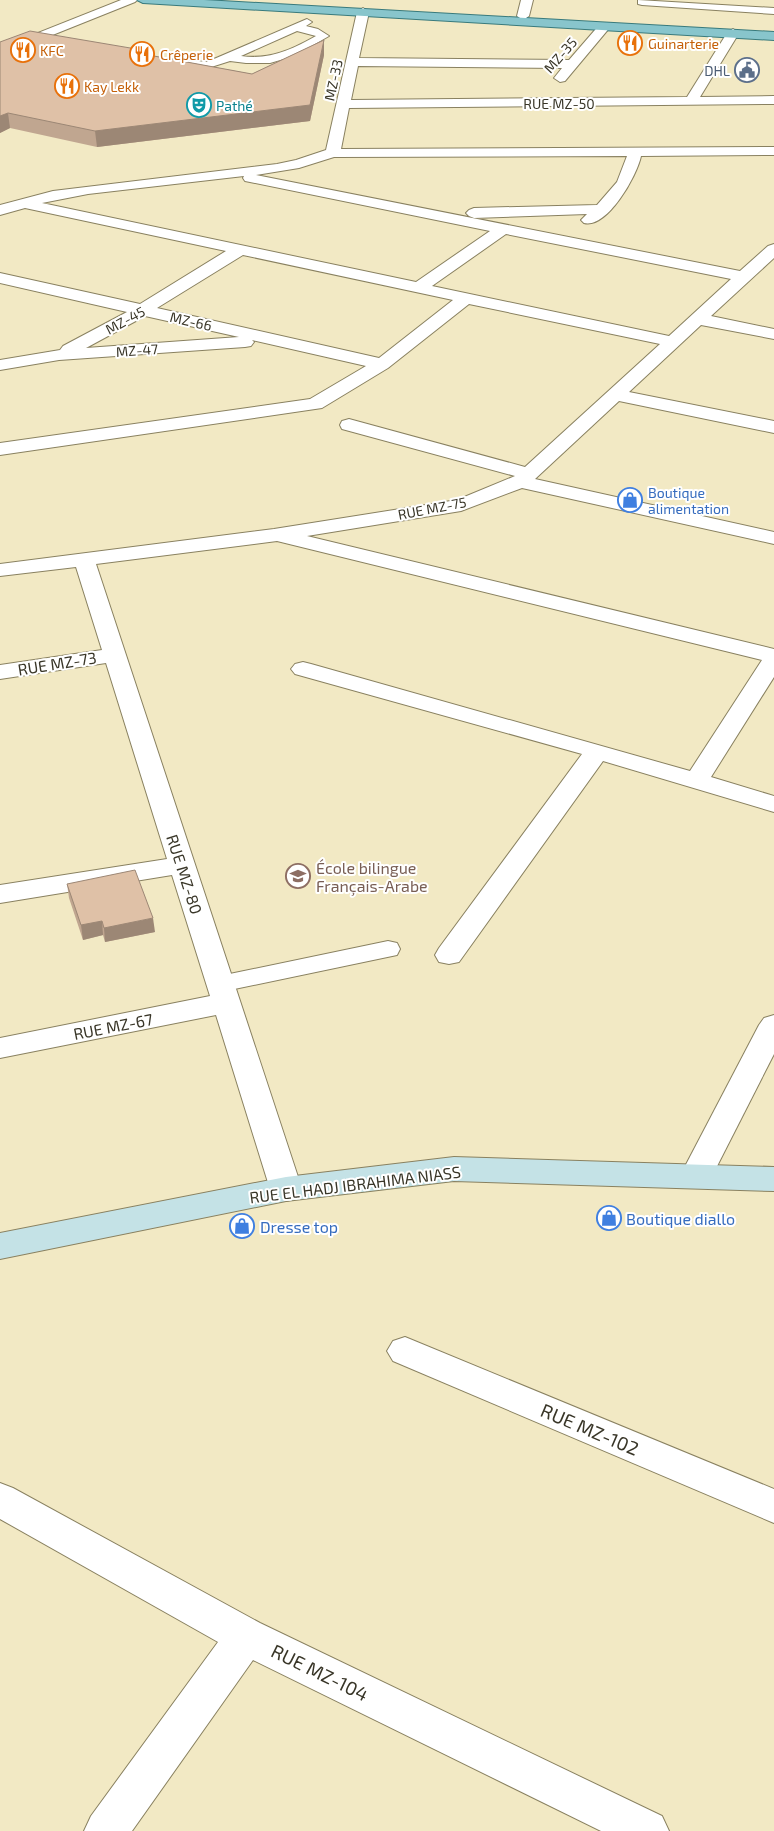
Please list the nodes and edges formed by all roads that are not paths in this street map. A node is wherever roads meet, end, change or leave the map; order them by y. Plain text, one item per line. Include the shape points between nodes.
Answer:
1 (131, 0) edge
2 (143, 0) edge
3 (245, 0) edge
4 (527, 0) edge
5 (642, 1) edge
6 (774, 11) edge
7 (363, 12) junction
8 (523, 16) junction
9 (307, 22) dead end
10 (638, 22) junction
11 (605, 26) junction
12 (294, 27) junction
13 (774, 30) edge
14 (733, 33) junction
15 (774, 36) edge
16 (0, 52) edge
17 (230, 58) junction
18 (165, 60) edge
19 (352, 62) junction
20 (572, 64) junction
21 (774, 100) edge
22 (690, 102) junction
23 (537, 103) junction
24 (344, 104) junction
25 (635, 151) junction
26 (774, 151) edge
27 (333, 153) junction
28 (227, 174) junction
29 (0, 199) edge
30 (21, 203) junction
31 (602, 208) junction
32 (0, 210) edge
33 (429, 214) junction
34 (503, 229) junction
35 (563, 241) junction
36 (774, 249) edge
37 (240, 250) junction
38 (744, 277) junction
39 (0, 278) edge
40 (418, 288) junction
41 (466, 298) junction
42 (143, 310) junction
43 (698, 319) junction
44 (774, 334) edge
45 (275, 340) junction
46 (673, 342) junction
47 (59, 355) junction
48 (382, 364) junction
49 (0, 365) edge
50 (616, 395) junction
51 (349, 425) dead end
52 (774, 427) edge
53 (0, 449) edge
54 (525, 478) junction
55 (274, 534) junction
56 (774, 538) edge
57 (84, 559) junction
58 (0, 570) edge
59 (115, 655) junction
60 (774, 658) edge
61 (303, 670) dead end
62 (0, 672) edge
63 (597, 751) junction
64 (696, 780) junction
65 (774, 804) edge
66 (182, 865) junction
67 (0, 894) edge
68 (388, 949) dead end
69 (449, 955) dead end
70 (223, 994) junction
71 (774, 1025) edge
72 (0, 1048) edge
73 (696, 1176) junction
74 (774, 1180) edge
75 (286, 1189) junction
76 (0, 1246) edge
77 (405, 1352) dead end
78 (0, 1500) edge
79 (774, 1506) edge
80 (246, 1636) junction
81 (106, 1831) edge
82 (647, 1831) edge

1 - 16 street
2 - 7 main road
3 - 8 main road
4 - 8 street
5 - 6 lane
5 - 10 lane
7 - 11 main road
7 - 19 street, MZ-33
8 - 10 main road
9 - 12 lane
10 - 13 main road
11 - 14 main road
11 - 20 street, MZ-35
12 - 17 lane
12 - 17 lane via 324,36 280,59
14 - 15 main road
14 - 22 street
17 - 18 lane via 208,65
19 - 20 street
19 - 24 street, MZ-33
20 - 23 street, MZ-35
21 - 22 street, RUE MZ-50
22 - 23 street, RUE MZ-50
23 - 24 street, RUE MZ-50
24 - 27 street, MZ-33
25 - 26 street
25 - 27 street
25 - 31 street via 629,178
27 - 28 street via 299,164
28 - 30 street via 88,190
28 - 33 street
29 - 30 street
30 - 32 street
30 - 37 street
31 - 33 street
31 - 35 street
33 - 34 street
34 - 35 street
34 - 40 street
35 - 38 street
36 - 38 street, RUE MZ-75
37 - 40 street
37 - 42 street, MZ-45
38 - 43 street, RUE MZ-75
39 - 42 street, MZ-66
40 - 41 street
41 - 46 street
41 - 48 street
42 - 45 street, MZ-66
42 - 47 street, MZ-45
43 - 44 street
43 - 46 street, RUE MZ-75
45 - 47 street, MZ-47
45 - 48 street, MZ-66
46 - 50 street, RUE MZ-75
47 - 49 street, MZ-47
48 - 53 street via 316,404
50 - 52 street
50 - 54 street, RUE MZ-75
51 - 54 street
54 - 55 street, RUE MZ-75 via 461,505
54 - 56 street
55 - 57 street, RUE MZ-75
55 - 60 street
57 - 58 street, RUE MZ-75
57 - 59 street, RUE MZ-80
59 - 62 street, RUE MZ-73
59 - 66 street, RUE MZ-80
60 - 64 street
61 - 63 street
63 - 64 street
63 - 69 street
64 - 65 street
66 - 67 street
66 - 70 street, RUE MZ-80
68 - 70 lane
70 - 72 street, RUE MZ-67
70 - 75 street, RUE MZ-80
71 - 73 street
73 - 74 street, RUE EL HADJ IBRAHIMA NIASS
73 - 75 street, RUE EL HADJ IBRAHIMA NIASS via 454,1169
75 - 76 street, RUE EL HADJ IBRAHIMA NIASS
77 - 79 street, RUE MZ-102
78 - 80 street, RUE MZ-104
80 - 81 street
80 - 82 street, RUE MZ-104

